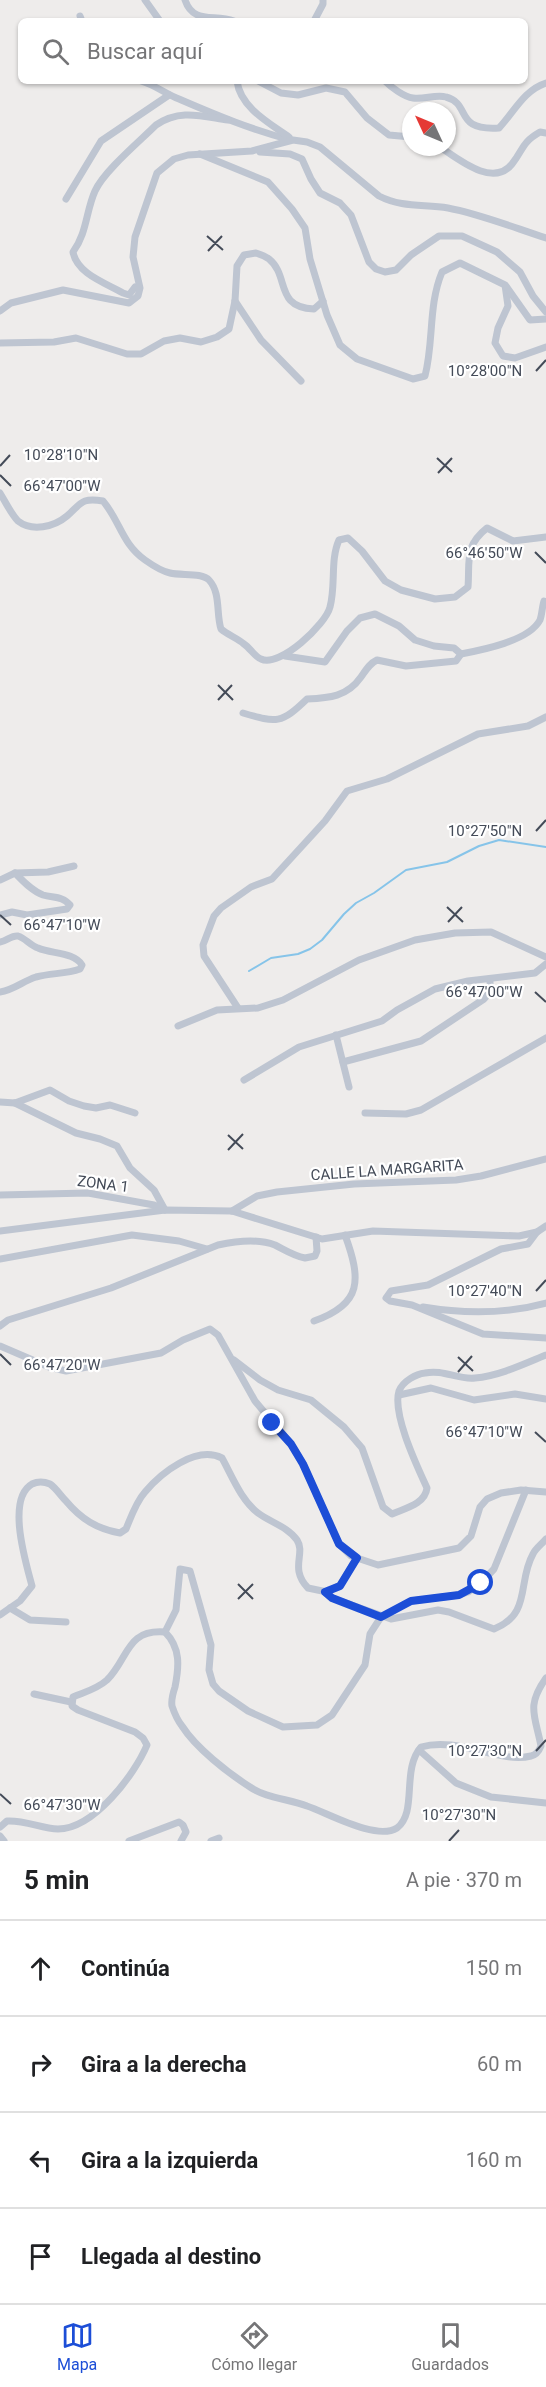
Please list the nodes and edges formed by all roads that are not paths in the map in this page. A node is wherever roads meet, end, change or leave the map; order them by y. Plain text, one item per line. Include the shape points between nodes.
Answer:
1 (145, 0) edge
2 (185, 0) edge
3 (323, 0) edge
4 (158, 18) edge
5 (221, 18) edge
6 (316, 18) edge
7 (546, 83) edge
8 (152, 84) edge
9 (238, 84) edge
10 (264, 84) edge
11 (389, 84) edge
12 (169, 94) junction
13 (228, 120) junction
14 (546, 133) edge
15 (402, 136) edge
16 (293, 140) junction
17 (252, 151) junction
18 (199, 154) junction
19 (455, 156) edge
20 (66, 199) dead end
21 (546, 238) edge
22 (505, 285) junction
23 (135, 287) dead end
24 (235, 301) junction
25 (323, 301) junction
26 (0, 311) edge
27 (546, 312) edge
28 (546, 319) edge
29 (0, 343) edge
30 (546, 347) edge
31 (301, 381) dead end
32 (0, 493) edge
33 (546, 537) edge
34 (544, 601) dead end
35 (460, 654) junction
36 (285, 656) junction
37 (243, 713) dead end
38 (546, 717) edge
39 (74, 866) dead end
40 (15, 873) junction
41 (0, 880) edge
42 (0, 915) edge
43 (0, 942) edge
44 (546, 957) edge
45 (546, 964) edge
46 (490, 979) junction
47 (0, 992) edge
48 (238, 1008) junction
49 (178, 1026) dead end
50 (336, 1035) junction
51 (546, 1038) edge
52 (343, 1062) junction
53 (244, 1080) dead end
54 (350, 1087) dead end
55 (0, 1102) edge
56 (15, 1103) junction
57 (135, 1113) dead end
58 (365, 1113) dead end
59 (546, 1159) edge
60 (0, 1195) edge
61 (165, 1210) junction
62 (232, 1211) junction
63 (546, 1226) edge
64 (0, 1231) edge
65 (537, 1232) junction
66 (345, 1235) junction
67 (316, 1237) junction
68 (207, 1249) junction
69 (0, 1259) edge
70 (546, 1303) edge
71 (412, 1305) junction
72 (314, 1321) dead end
73 (0, 1326) edge
74 (546, 1338) edge
75 (0, 1346) edge
76 (546, 1355) edge
77 (232, 1358) junction
78 (399, 1395) junction
79 (546, 1399) edge
80 (526, 1490) junction
81 (546, 1492) edge
82 (546, 1539) edge
83 (357, 1558) junction
84 (325, 1592) junction
85 (10, 1608) junction
86 (0, 1615) edge
87 (381, 1617) junction
88 (66, 1622) dead end
89 (165, 1632) junction
90 (546, 1678) edge
91 (34, 1694) dead end
92 (71, 1702) junction
93 (419, 1750) junction
94 (546, 1803) edge
95 (0, 1827) edge
96 (0, 1836) edge
97 (219, 1838) dead end
98 (4, 1841) edge
99 (129, 1841) edge
100 (181, 1841) edge
101 (211, 1841) edge

1 - 4 street
2 - 5 street via 193,14
3 - 6 street
7 - 11 street via 528,93 499,128 487,129 474,127 457,103 445,96 411,98
8 - 12 street
9 - 16 street via 240,96
10 - 15 street via 281,93 298,95 326,88 345,92 388,135
12 - 13 street
12 - 20 street via 101,141
13 - 16 street
13 - 23 street via 176,114 163,120 95,191 81,242 73,252 75,261 123,293 129,295
14 - 19 street via 526,140 511,165 500,173 481,171
16 - 17 street
16 - 21 street via 321,147 391,202 447,208
17 - 18 street
17 - 27 street via 290,154 302,159 320,193 340,203 351,215 369,262 376,269 396,270 440,236 462,236 496,252 520,272
18 - 25 street via 268,182 292,209 305,228
18 - 26 street via 174,159 157,173 135,237 133,257 140,278 138,296 129,303 63,290 11,303
22 - 25 street via 460,263 442,272 434,290 430,359 425,376 413,379 357,359 340,345
22 - 28 street via 530,320
22 - 30 street via 508,306 495,343 503,356 515,358
24 - 25 street via 237,266 244,255 256,253 270,260 288,299 302,308 314,309
24 - 29 street via 229,328 217,337 201,342 164,340 141,354 127,354 76,338
24 - 31 street via 261,340
32 - 36 street via 18,520 32,528 49,526 90,498 103,501 113,513 123,538 144,559 166,572 199,574 209,580 216,595 221,629 226,634 261,660
33 - 36 street via 513,541 487,528 469,549 468,587 455,597 435,599 385,581 355,544 348,538 339,540 334,551 330,610
34 - 35 street via 540,619 514,640
35 - 36 street via 454,648 415,640 399,626 375,614 360,618 325,662
35 - 37 street via 456,661 406,666 377,660 370,663 346,693 307,699 288,717 269,721
38 - 48 street via 528,726 478,734 387,779 348,790 272,879 251,886 221,908 202,945 204,956
39 - 40 street
40 - 41 street
40 - 42 street via 28,886 70,905 67,909 27,915
43 - 47 street via 19,936 37,948 79,960 81,965 72,972 33,978
44 - 48 street via 491,932 455,933 383,950 283,1000 258,1008
45 - 46 street via 535,973
46 - 50 street via 435,989 382,1021
46 - 52 street via 490,992 484,999 421,1041
48 - 49 street via 217,1010
50 - 52 street
50 - 53 street via 299,1047
51 - 58 street via 421,1110 406,1114
52 - 54 street
55 - 56 street
56 - 57 street via 50,1090 84,1106 110,1105
56 - 61 street via 76,1133 117,1146 130,1168 154,1190
59 - 62 street, CALLE LA MARGARITA via 456,1180 277,1192 257,1196
60 - 61 street, ZONA 1 via 88,1193
61 - 62 street
61 - 64 street
62 - 67 street
63 - 65 street
65 - 66 street via 519,1236 374,1231
65 - 71 street via 528,1244 501,1249 435,1282 387,1294 390,1301
66 - 67 street
66 - 72 street via 354,1259 353,1293 345,1305
67 - 68 street via 315,1256 305,1258 256,1241
68 - 69 street via 132,1235
68 - 73 street via 111,1288 8,1320
70 - 71 street via 517,1311 476,1312
71 - 74 street via 483,1334
75 - 77 street via 66,1371 161,1353 210,1329
76 - 78 street via 474,1378 439,1371 423,1373 403,1385
77 - 78 street via 278,1390 311,1400 344,1427 362,1448 383,1507 393,1514 422,1501 427,1488 408,1444
77 - 83 street via 255,1401 303,1464 339,1544
78 - 79 street via 431,1388 474,1400 515,1394
80 - 81 street
80 - 83 street via 501,1492 487,1499 480,1507 471,1536 459,1548 378,1565
80 - 87 street via 494,1569 481,1583 459,1595 411,1601
82 - 87 street via 529,1564 520,1604 504,1625 494,1629 438,1610 392,1620
83 - 84 street via 340,1586
84 - 85 street via 308,1588 302,1581 297,1540 247,1503 222,1458 206,1455 163,1473 144,1492 126,1529 120,1533 106,1531 79,1516 52,1485 42,1481 29,1486 20,1502 20,1536 32,1586
84 - 87 street
85 - 86 street
85 - 88 street via 30,1620
87 - 89 street via 370,1634 365,1665 332,1715 317,1725 300,1727 283,1727 248,1711 213,1684 209,1670 211,1646 190,1571 180,1569 176,1610
89 - 92 street via 150,1631 137,1639 108,1678 97,1688 73,1697
89 - 93 street via 179,1652 172,1706 181,1726 192,1740 258,1792 309,1807 360,1829 385,1833 400,1826 405,1816 410,1770
90 - 93 street via 534,1695 541,1746 537,1753 509,1756 443,1744
91 - 92 street
92 - 95 street via 78,1710 135,1732 147,1744 143,1755 113,1797 90,1818 58,1829 22,1821 8,1821
93 - 94 street via 456,1783 491,1797
96 - 98 street
97 - 101 street
99 - 100 street via 179,1822 186,1832

